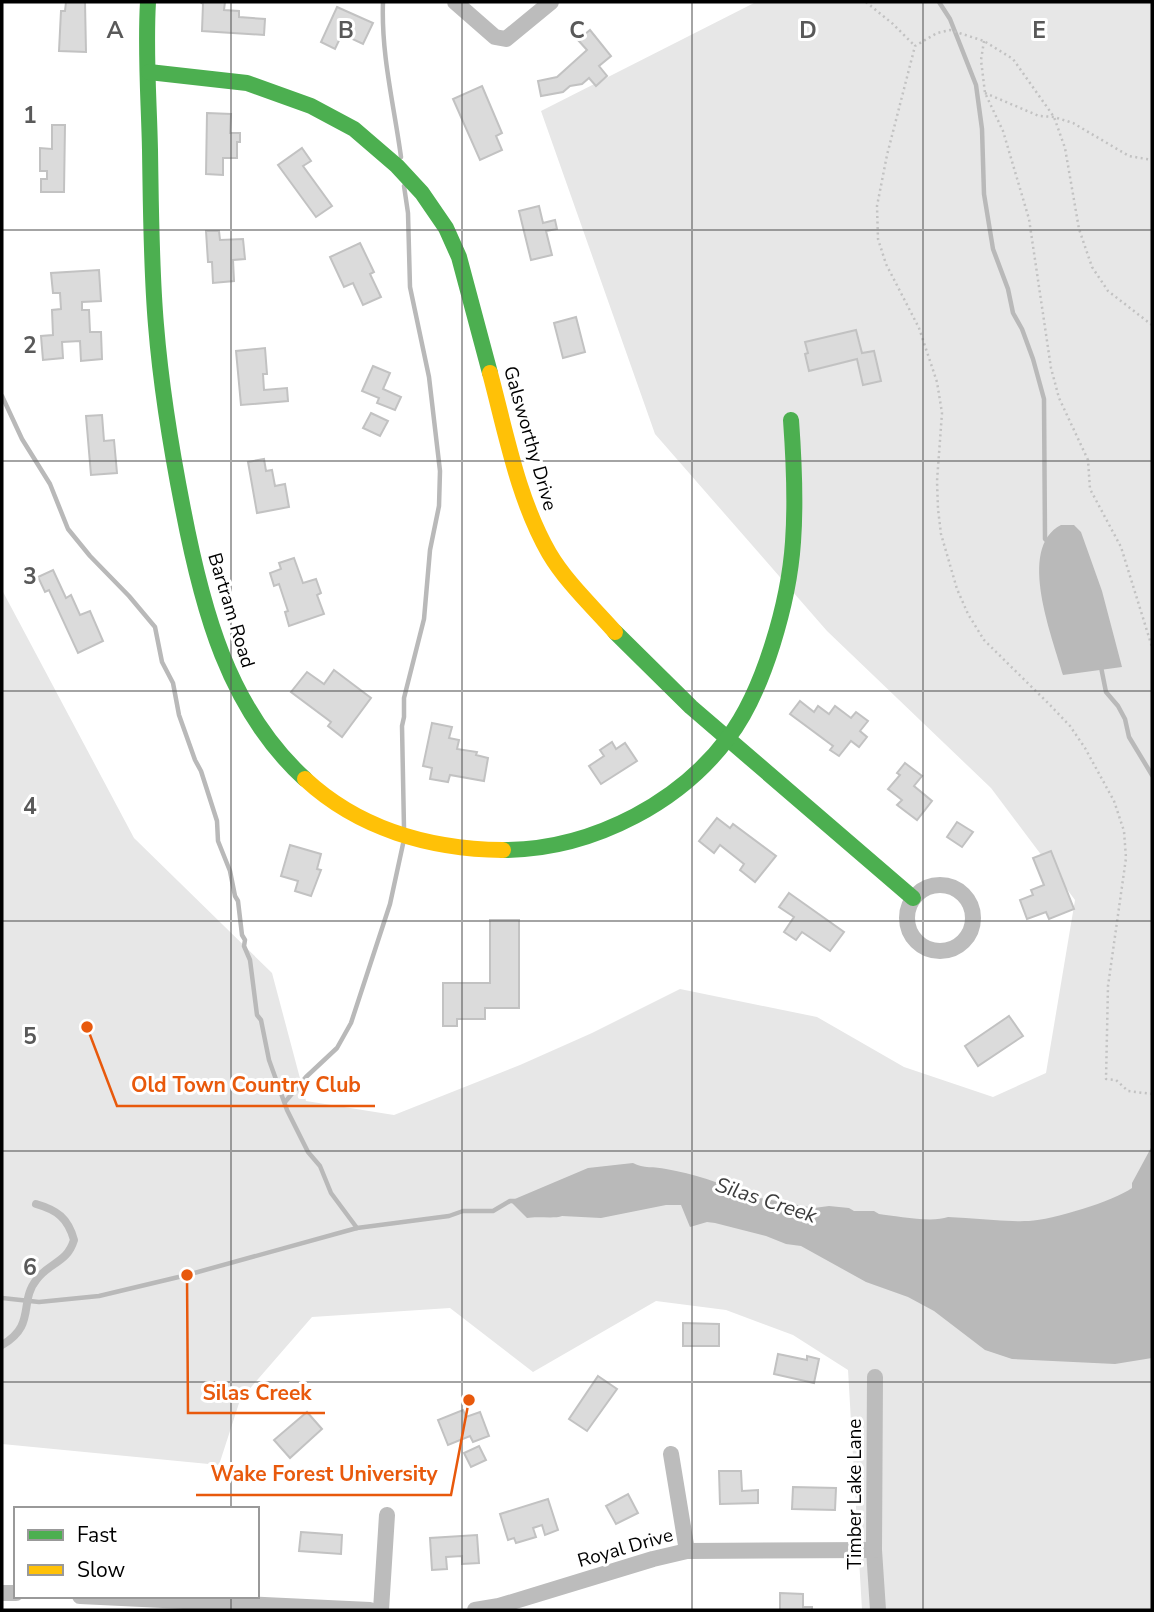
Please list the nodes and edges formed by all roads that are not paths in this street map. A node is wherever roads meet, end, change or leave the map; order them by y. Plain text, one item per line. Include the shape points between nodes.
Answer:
1 (148, 2) edge
2 (455, 2) edge
3 (551, 2) edge
4 (149, 72) junction
5 (791, 420) dead end
6 (728, 739) junction
7 (913, 898) junction
8 (36, 1204) dead end
9 (2, 1345) edge
10 (875, 1377) dead end
11 (671, 1454) dead end
12 (387, 1515) dead end
13 (687, 1550) junction
14 (874, 1550) junction
15 (121, 1598) edge
16 (370, 1610) edge
17 (381, 1610) edge
18 (475, 1610) edge
19 (878, 1610) edge

1 - 4 street, Bartram Road
2 - 3 street via 495,37 506,39
4 - 6 street, Galsworthy Drive via 247,83 311,106 354,129 422,193 446,228 458,257 513,461 549,553 620,638
4 - 6 street, Bartram Road via 156,332 186,524 206,612 229,676 287,763 310,785 372,825 430,843 521,851 574,842 629,823 701,769
5 - 6 street, Bartram Road via 796,527 788,585 758,681
6 - 7 street, Galsworthy Drive
7 - 7 street via 906,919 921,945 943,951 968,935 971,906 958,890 929,886
8 - 9 lane via 65,1217 74,1240 62,1260 37,1279 21,1329
10 - 14 street, Timber Lake Lane
11 - 13 street
12 - 17 street
13 - 14 street, Royal Drive
13 - 18 street, Royal Drive
14 - 19 street, Timber Lake Lane
15 - 16 street

